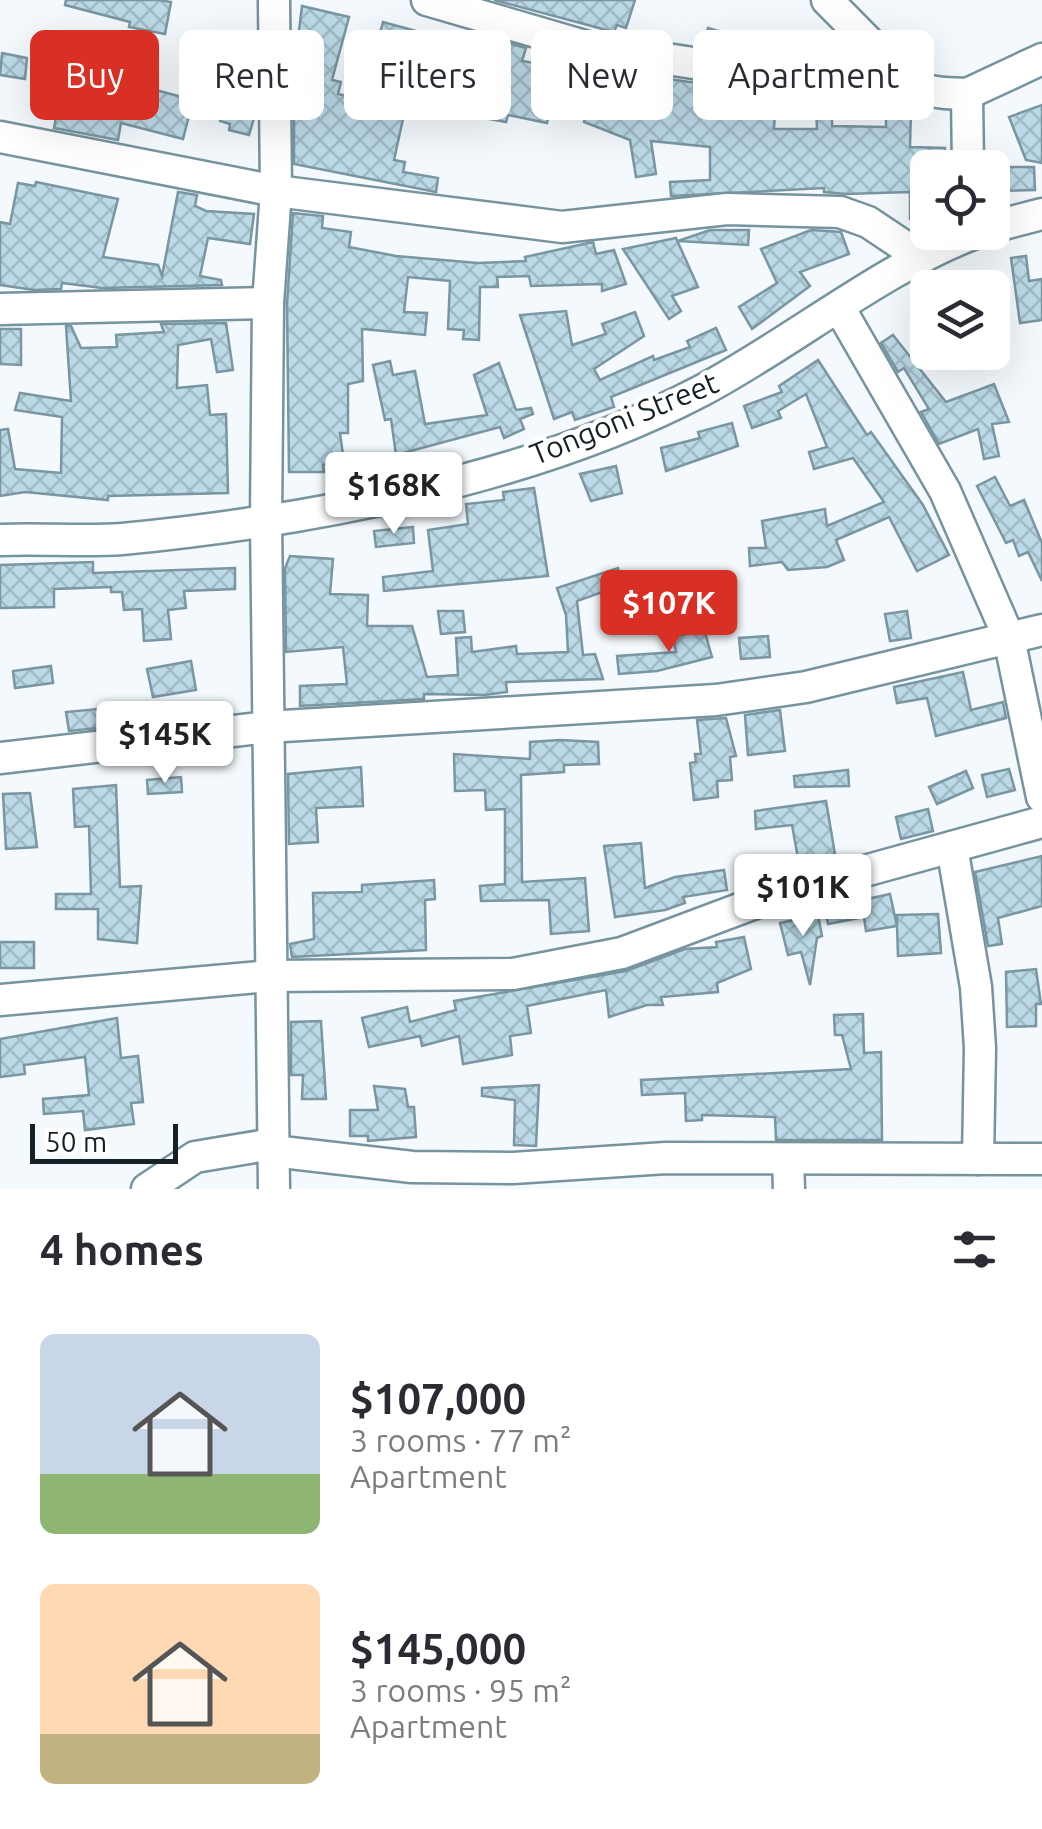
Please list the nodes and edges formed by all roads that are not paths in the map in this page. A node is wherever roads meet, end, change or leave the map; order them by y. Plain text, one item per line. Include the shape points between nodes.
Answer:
1 (274, 0) edge
2 (426, 0) edge
3 (827, 0) edge
4 (857, 30) edge
5 (1042, 59) edge
6 (693, 63) edge
7 (934, 91) edge
8 (967, 94) junction
9 (0, 137) edge
10 (968, 150) edge
11 (276, 191) junction
12 (1042, 214) edge
13 (1010, 223) edge
14 (939, 250) edge
15 (922, 258) junction
16 (268, 304) junction
17 (0, 309) edge
18 (840, 309) junction
19 (266, 520) junction
20 (0, 540) edge
21 (1042, 630) edge
22 (1009, 638) junction
23 (266, 727) junction
24 (0, 758) edge
25 (1042, 797) edge
26 (1042, 822) edge
27 (952, 847) junction
28 (270, 976) junction
29 (0, 1000) edge
30 (273, 1147) junction
31 (978, 1159) junction
32 (1042, 1159) edge
33 (788, 1174) edge
34 (147, 1189) edge
35 (274, 1189) edge

1 - 11 street
2 - 6 street via 588,47
3 - 4 street
5 - 8 street
7 - 8 street
8 - 10 street
9 - 11 street
11 - 15 street via 562,227 727,209 811,209 868,222
11 - 16 street
12 - 13 street, Tongoni Street
14 - 15 street, Tongoni Street
15 - 18 street, Tongoni Street
16 - 17 street
16 - 19 street
18 - 19 street, Tongoni Street via 698,392 631,422 492,470 352,507
18 - 22 street via 945,491
19 - 20 street, Tongoni Street via 118,539
19 - 23 street
21 - 22 street
22 - 23 street via 806,688 716,700
22 - 25 street
23 - 24 street
23 - 28 street
26 - 27 street
27 - 28 street via 774,896 622,953 513,974
27 - 31 street via 976,987
28 - 29 street
28 - 30 street
30 - 33 street via 412,1167 666,1158
30 - 34 street via 195,1157
30 - 35 street
31 - 32 street
31 - 33 street

